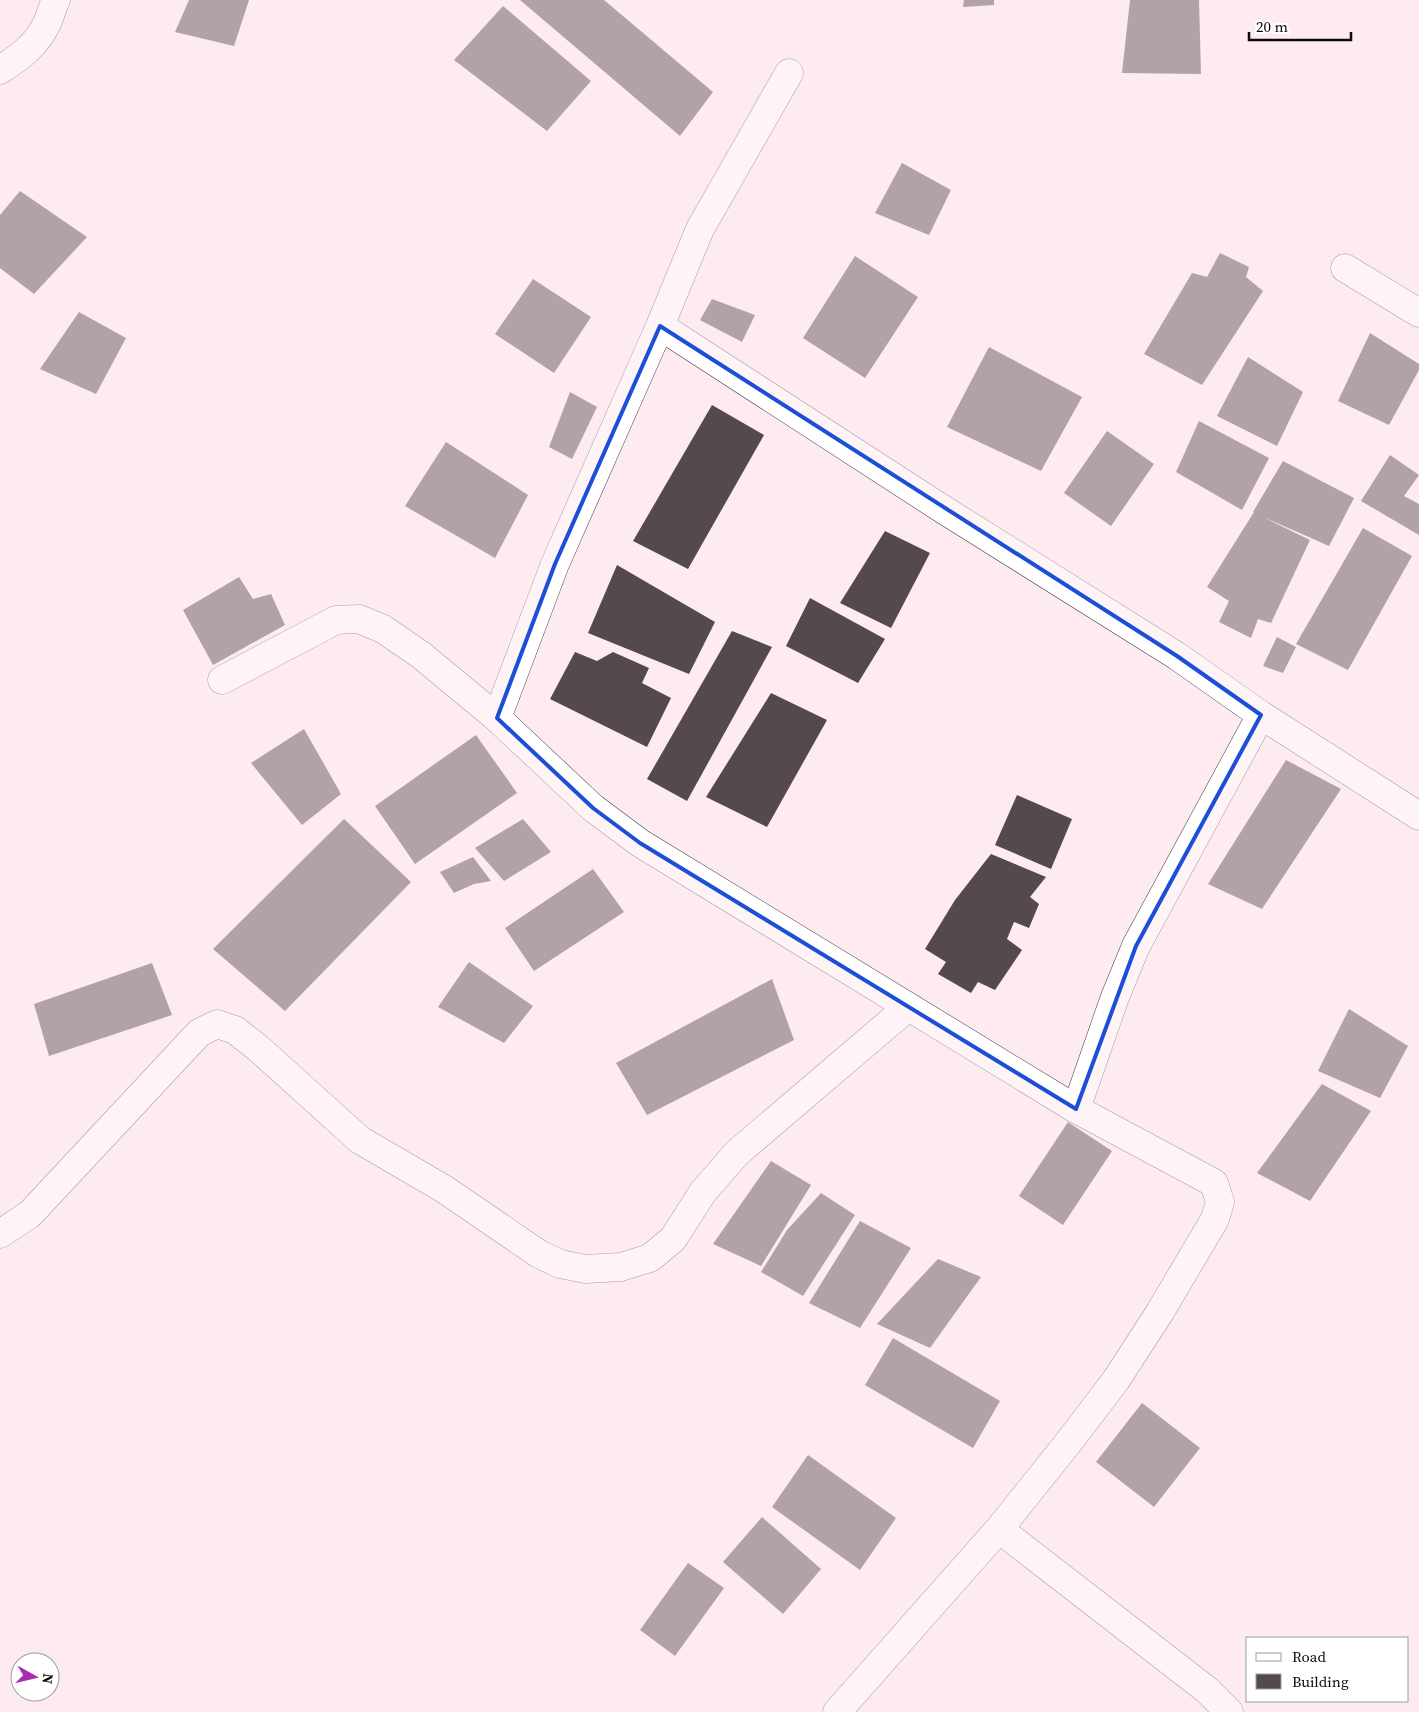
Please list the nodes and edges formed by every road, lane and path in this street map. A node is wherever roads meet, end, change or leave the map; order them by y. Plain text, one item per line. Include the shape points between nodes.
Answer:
1 (56, 0) edge
2 (0, 70) edge
3 (788, 72) dead end
4 (1345, 268) dead end
5 (1419, 313) edge
6 (660, 326) junction
7 (222, 680) dead end
8 (1261, 715) junction
9 (498, 718) junction
10 (1419, 816) edge
11 (908, 1007) junction
12 (1076, 1109) junction
13 (0, 1234) edge
14 (999, 1529) junction
15 (837, 1712) edge
16 (1228, 1712) edge

1 - 2 street via 38,40
3 - 6 street via 700,229
4 - 5 street
6 - 8 street via 1177,656
6 - 9 street via 555,564
7 - 9 street via 336,620 359,619 383,629 422,655
8 - 10 street
8 - 12 street via 1136,946
9 - 11 street via 593,808 640,843
11 - 12 street
11 - 13 street via 737,1153 703,1192 673,1239 650,1258 621,1267 586,1269 560,1264 539,1254 444,1189 360,1140 236,1030 217,1024 199,1033 30,1214
12 - 14 street via 1214,1183 1220,1202 1216,1219 1116,1380
14 - 15 street
14 - 16 street via 1207,1690

